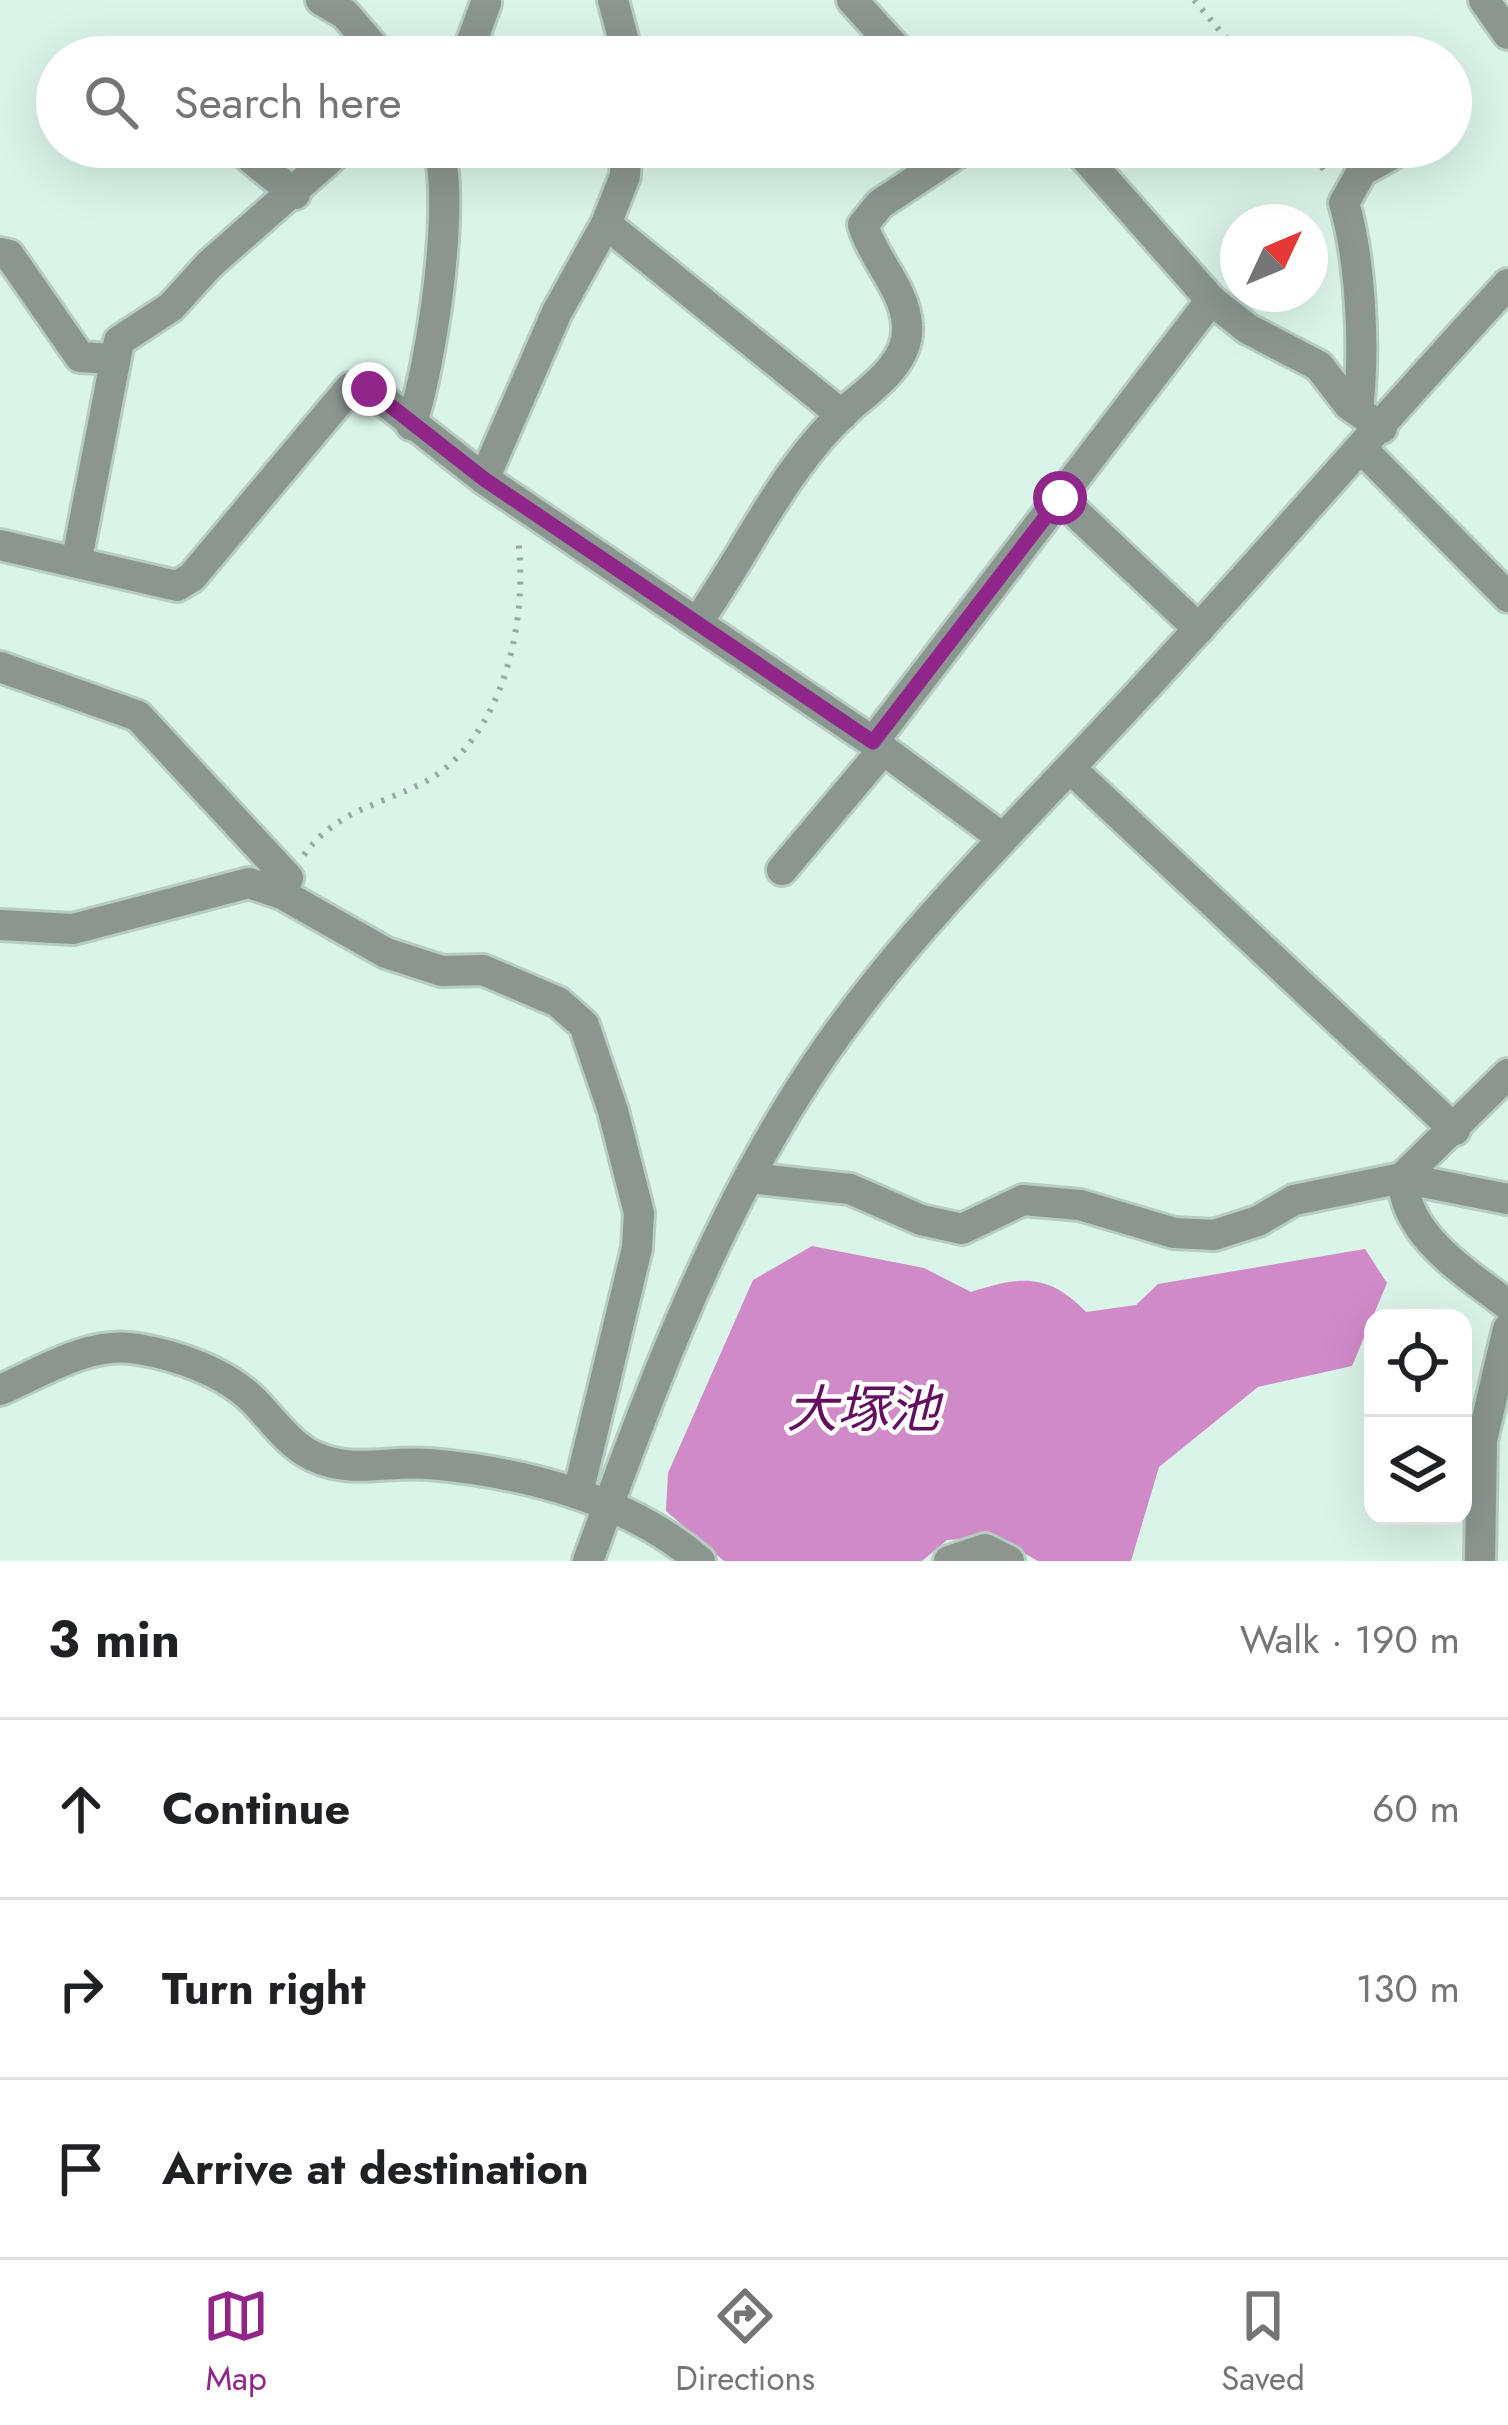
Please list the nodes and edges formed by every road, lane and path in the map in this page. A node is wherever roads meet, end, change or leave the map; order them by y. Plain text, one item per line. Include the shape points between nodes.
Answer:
1 (321, 0) edge
2 (613, 0) edge
3 (852, 0) edge
4 (1194, 0) edge
5 (1484, 0) edge
6 (486, 2) edge
7 (1508, 34) edge
8 (364, 36) edge
9 (474, 36) edge
10 (622, 36) edge
11 (885, 36) edge
12 (1224, 36) edge
13 (263, 168) edge
14 (322, 168) edge
15 (445, 168) edge
16 (625, 168) edge
17 (934, 168) edge
18 (1095, 168) edge
19 (1367, 168) edge
20 (295, 194) junction
21 (606, 224) junction
22 (0, 254) edge
23 (1508, 284) edge
24 (1211, 300) junction
25 (112, 359) junction
26 (842, 415) junction
27 (411, 425) junction
28 (1368, 429) junction
29 (484, 479) junction
30 (1060, 498) junction
31 (514, 499) junction
32 (0, 545) edge
33 (77, 559) junction
34 (1508, 597) edge
35 (698, 621) junction
36 (1199, 628) junction
37 (0, 668) edge
38 (878, 746) junction
39 (1070, 768) junction
40 (1001, 837) junction
41 (782, 870) dead end
42 (285, 886) junction
43 (0, 925) edge
44 (1508, 1074) edge
45 (1455, 1130) junction
46 (749, 1178) junction
47 (1402, 1178) junction
48 (1508, 1199) edge
49 (1508, 1305) edge
50 (1508, 1329) edge
51 (0, 1390) edge
52 (578, 1493) junction
53 (609, 1503) junction
54 (588, 1561) edge
55 (700, 1561) edge
56 (949, 1561) edge
57 (1009, 1561) edge
58 (1480, 1561) edge

1 - 8 street
2 - 10 street
3 - 11 street
4 - 12 path
5 - 7 street
6 - 9 street
13 - 20 street
14 - 20 street
15 - 27 street via 445,222
16 - 21 street
17 - 26 street via 862,225 908,329 888,371
18 - 24 street
19 - 28 street via 1345,203
20 - 25 street via 209,264 172,307 119,340
21 - 26 street
21 - 29 street
22 - 25 street via 9,255 80,357
23 - 28 street
24 - 28 street via 1319,366
24 - 30 street
25 - 33 street
26 - 35 street via 805,455
27 - 29 street
27 - 33 street via 369,389 350,388 193,577 177,586
28 - 34 street
28 - 36 street
29 - 31 street
30 - 36 street
30 - 38 street
31 - 35 street
31 - 42 path via 520,600 509,659 481,725 441,772 338,819
32 - 33 street
35 - 38 street
36 - 39 street
37 - 42 street via 137,716
38 - 40 street
38 - 41 street
39 - 40 street
39 - 45 street
40 - 46 street via 808,1078
42 - 43 street via 249,883 73,929
42 - 52 street via 386,953 442,971 483,970 558,1002 584,1025 639,1213
44 - 45 street
45 - 47 street
46 - 47 street via 850,1189 962,1229 1023,1200 1214,1235 1294,1199
46 - 53 street via 690,1296
47 - 48 street
47 - 49 street via 1405,1211 1440,1252
50 - 58 street via 1483,1440
51 - 52 street via 91,1350 134,1348 193,1364 249,1396 311,1456 359,1469 431,1464
52 - 53 street
53 - 54 street
53 - 55 street
56 - 57 street via 986,1549

